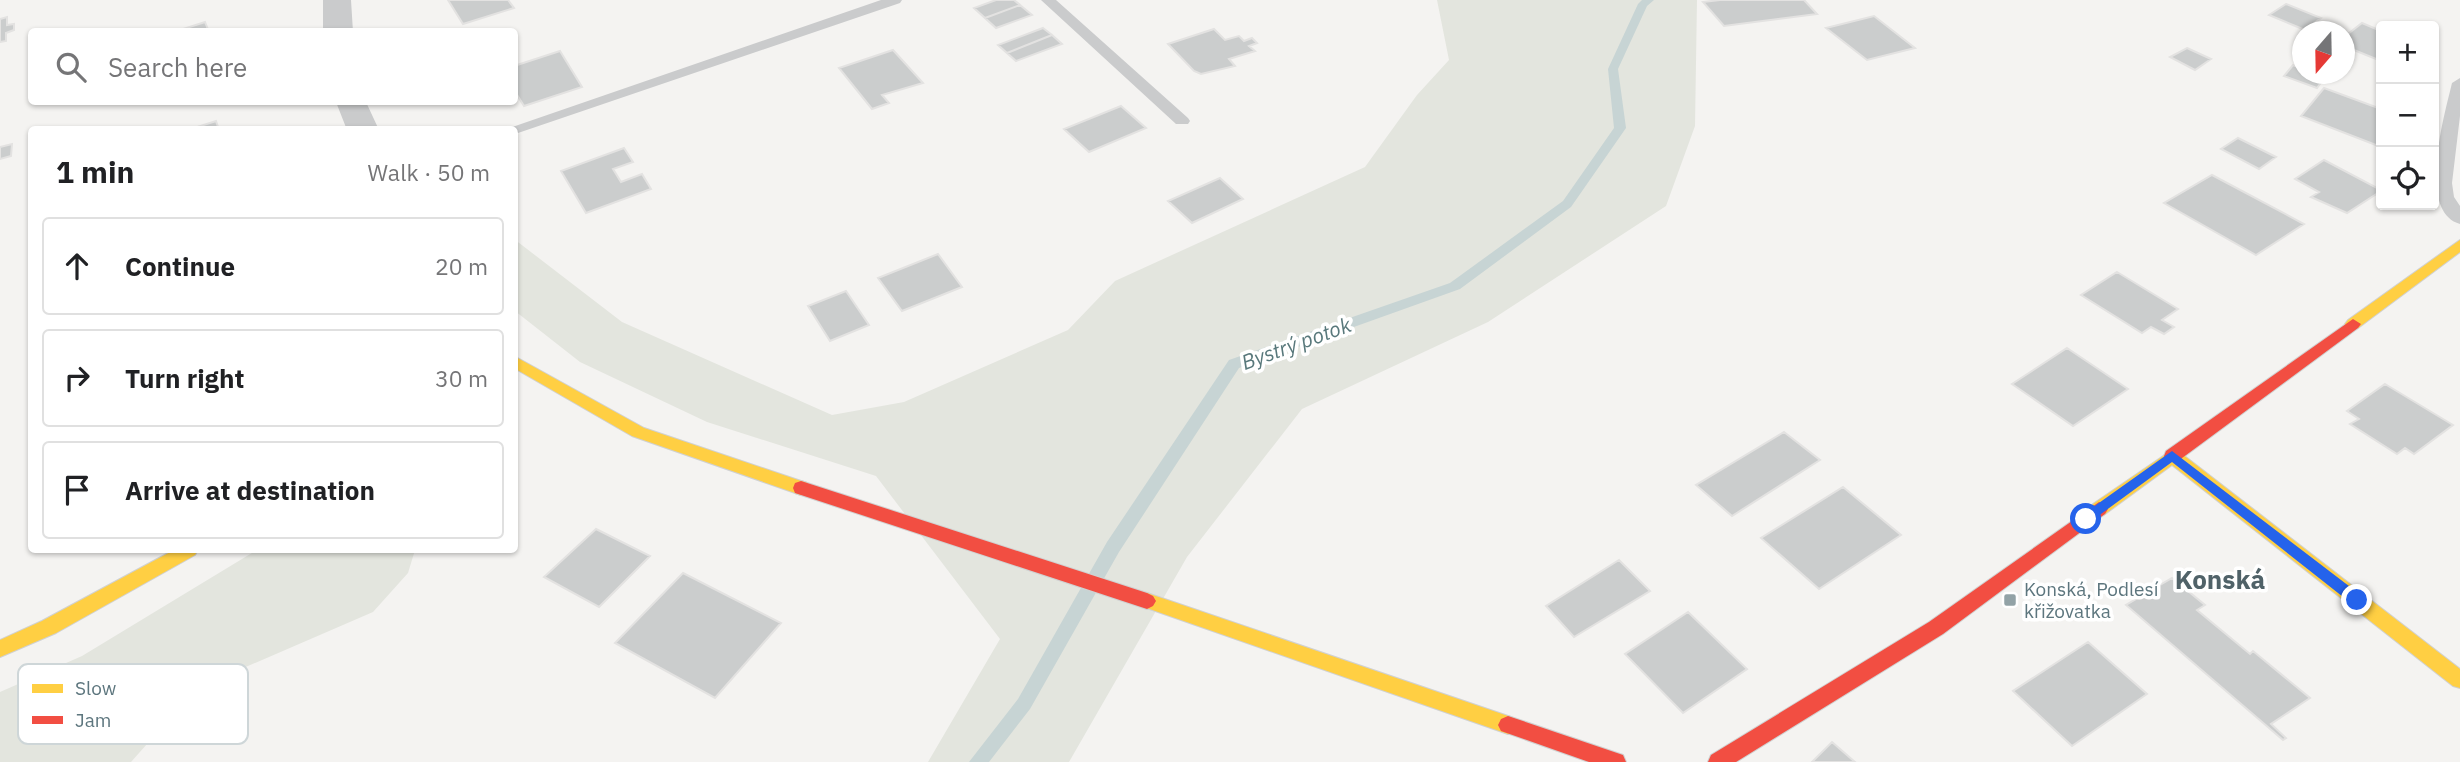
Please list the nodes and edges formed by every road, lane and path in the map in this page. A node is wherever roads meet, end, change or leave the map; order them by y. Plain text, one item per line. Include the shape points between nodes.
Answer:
1 (337, 0) edge
2 (895, 0) edge
3 (1048, 0) edge
4 (338, 28) edge
5 (2460, 83) edge
6 (352, 105) edge
7 (1182, 121) dead end
8 (361, 126) edge
9 (518, 128) edge
10 (2460, 218) edge
11 (2460, 245) edge
12 (518, 363) edge
13 (2172, 456) junction
14 (184, 553) edge
15 (0, 649) edge
16 (2460, 680) edge
17 (1616, 762) edge
18 (1718, 762) edge

1 - 4 street
2 - 9 lane
3 - 7 lane
5 - 10 lane via 2444,182 2445,197
6 - 8 street
11 - 13 street
12 - 17 street via 638,432 703,456 1157,604
13 - 16 street
13 - 18 street via 1936,628
14 - 15 street

